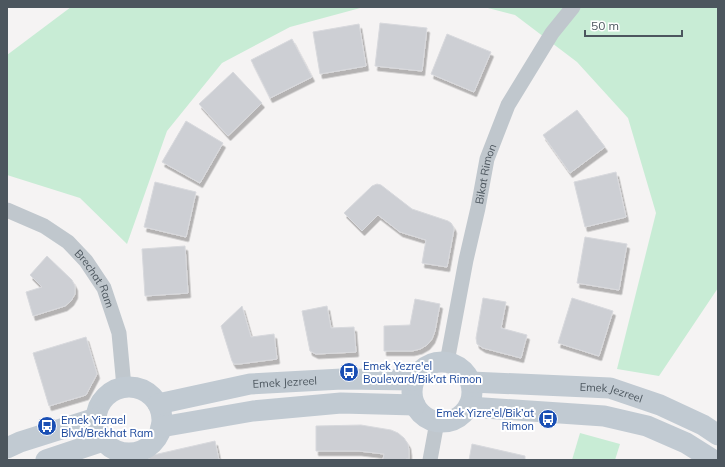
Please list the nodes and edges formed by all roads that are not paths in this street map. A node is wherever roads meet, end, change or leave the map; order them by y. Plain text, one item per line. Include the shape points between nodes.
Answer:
1 (573, 7) edge
2 (7, 210) edge
3 (448, 362) junction
4 (414, 380) junction
5 (472, 382) junction
6 (124, 388) junction
7 (158, 404) junction
8 (415, 404) junction
9 (469, 407) junction
10 (96, 418) junction
11 (437, 422) junction
12 (161, 427) junction
13 (718, 435) edge
14 (103, 441) junction
15 (7, 448) edge
16 (46, 460) edge
17 (430, 460) edge
18 (713, 460) edge

1 - 3 street, Bikat Rimon via 552,33 508,105 487,159
2 - 6 street, Brechat Ram via 44,226 68,242 86,261 104,288 118,334
3 - 4 main road via 440,361 427,365
3 - 5 main road via 462,369
4 - 7 main road, Emek Jezreel via 342,379 250,384
4 - 8 main road via 412,392
5 - 9 main road via 473,395
5 - 13 main road, Emek Jezreel via 610,388 660,404
6 - 7 main road via 144,390
6 - 10 main road via 116,390 102,401
7 - 12 main road via 162,415
8 - 11 main road via 424,416
8 - 12 main road via 341,403 253,411
9 - 11 main road via 459,417
9 - 18 main road via 604,416 647,426 686,443
10 - 14 main road
10 - 15 main road
11 - 17 street
12 - 14 main road via 153,443 137,452 118,451
14 - 16 main road

